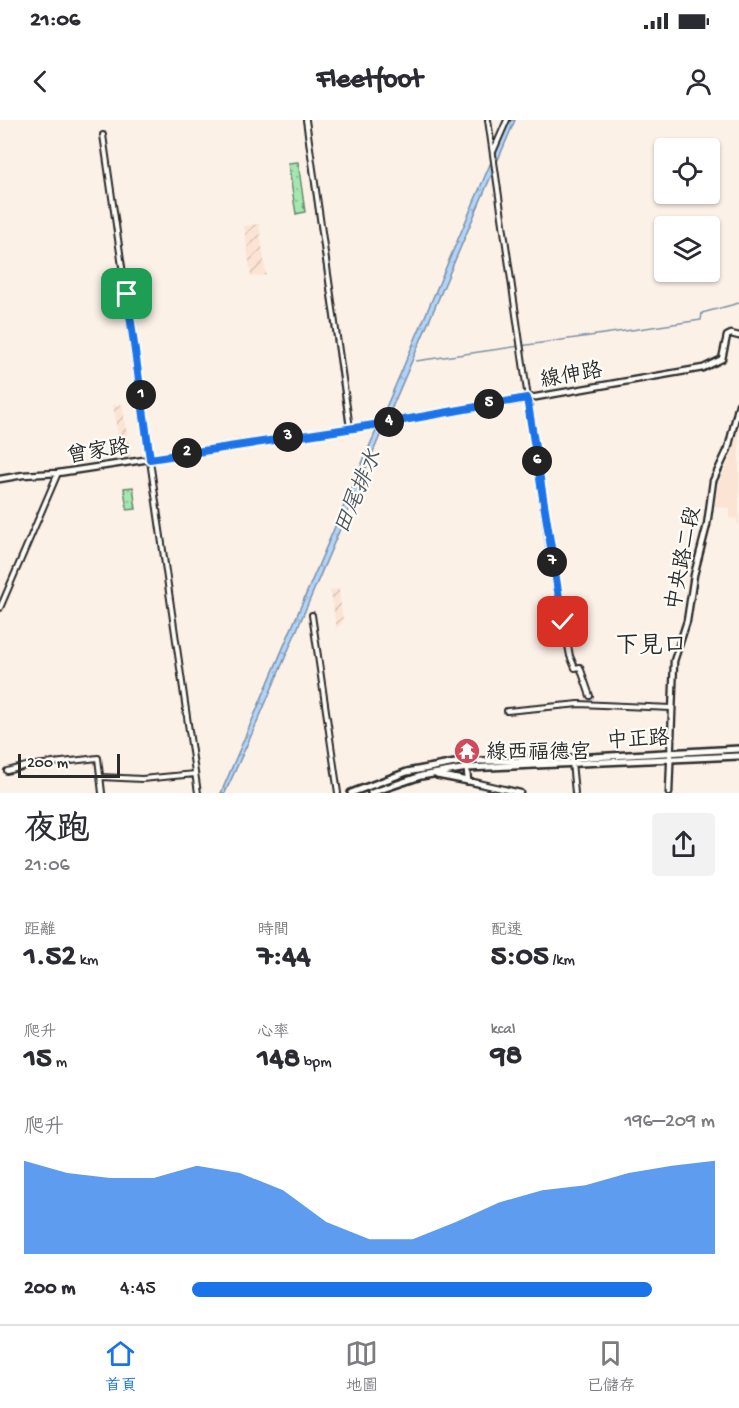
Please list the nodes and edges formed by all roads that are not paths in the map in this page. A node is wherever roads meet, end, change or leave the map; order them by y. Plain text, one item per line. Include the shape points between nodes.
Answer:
1 (306, 120) edge
2 (488, 120) edge
3 (507, 120) edge
4 (103, 135) dead end
5 (493, 153) junction
6 (739, 336) edge
7 (527, 398) junction
8 (739, 404) edge
9 (380, 423) joint
10 (350, 428) junction
11 (150, 459) junction
12 (59, 473) junction
13 (0, 479) edge
14 (0, 608) edge
15 (312, 615) dead end
16 (590, 696) dead end
17 (671, 708) junction
18 (507, 711) dead end
19 (739, 749) edge
20 (671, 756) junction
21 (739, 756) edge
22 (572, 760) junction
23 (466, 764) junction
24 (7, 771) dead end
25 (195, 774) junction
26 (433, 774) junction
27 (101, 777) junction
28 (468, 781) junction
29 (102, 793) edge
30 (198, 793) edge
31 (338, 793) edge
32 (351, 793) edge
33 (371, 793) edge
34 (520, 793) edge
35 (574, 793) edge
36 (669, 793) edge

1 - 10 street
2 - 5 street
3 - 5 street
4 - 11 street
5 - 7 street
6 - 7 street, 線伸路 via 727,336 722,358 703,368
7 - 9 street, 線伸路
7 - 16 street via 563,622 575,668 580,667
8 - 17 street, 中央路二段 via 728,449 713,481 687,621 674,661
9 - 10 street, 曾家路
10 - 11 street, 曾家路
11 - 12 street, 曾家路
11 - 25 street
12 - 13 street, 曾家路
12 - 14 street
15 - 31 street
17 - 18 street via 579,704
17 - 20 street, 中央路二段
19 - 20 main road, 中正路
20 - 21 main road, 中正路
20 - 22 main road, 中正路
20 - 36 street, 中央路二段
22 - 23 main road, 中正路
22 - 35 street
23 - 26 main road
23 - 28 street
23 - 32 main road via 407,772
24 - 27 street via 98,758
25 - 27 street via 142,779
25 - 30 street
26 - 28 main road
26 - 33 main road
27 - 29 street
28 - 34 street

